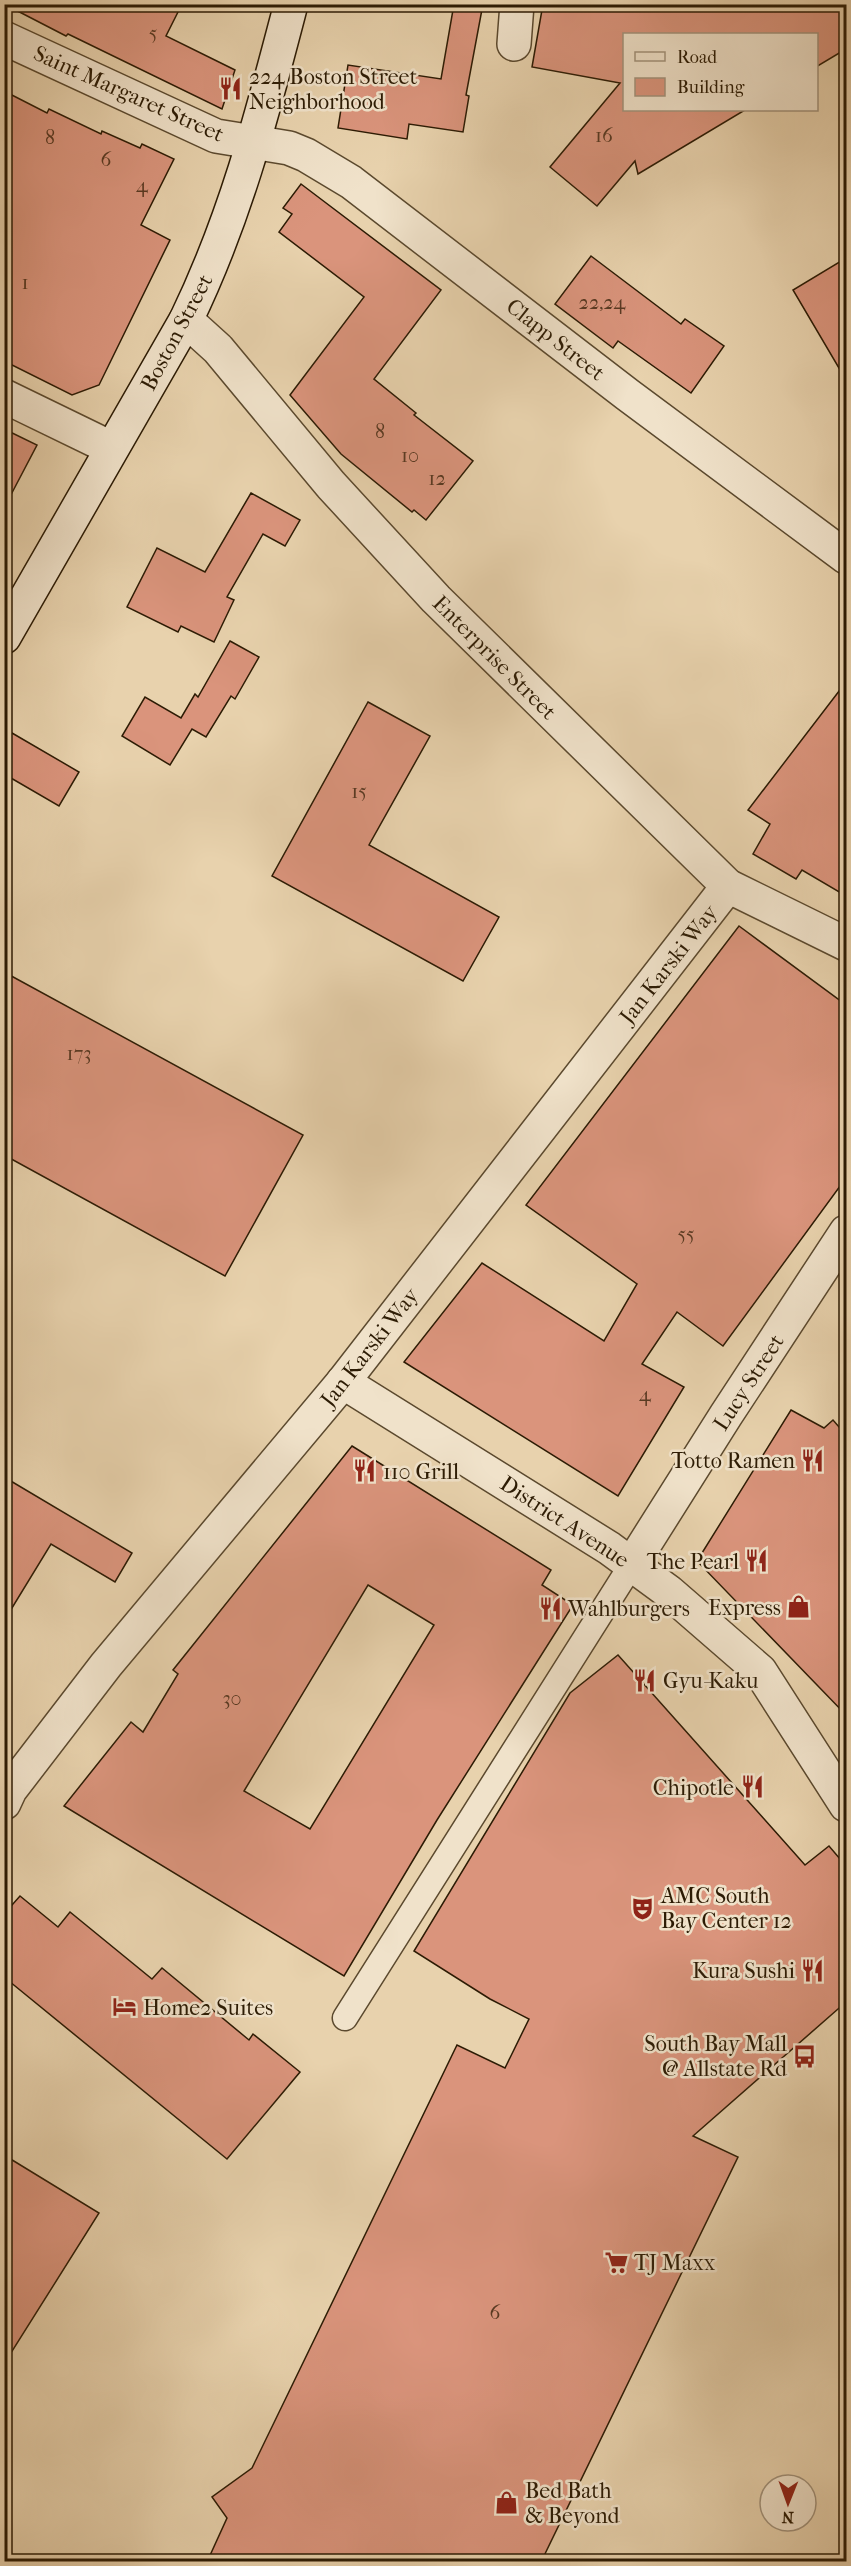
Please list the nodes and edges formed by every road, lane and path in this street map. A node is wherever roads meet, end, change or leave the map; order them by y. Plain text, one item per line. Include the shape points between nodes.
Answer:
1 (291, 4) edge
2 (517, 4) edge
3 (4, 38) edge
4 (514, 44) dead end
5 (256, 141) junction
6 (186, 320) junction
7 (4, 396) edge
8 (111, 448) junction
9 (846, 557) edge
10 (4, 637) edge
11 (728, 886) junction
12 (846, 944) edge
13 (846, 1232) edge
14 (343, 1382) junction
15 (633, 1564) junction
16 (4, 1803) edge
17 (846, 1805) edge
18 (345, 2018) dead end

1 - 5 street, Boston Street
2 - 4 street
3 - 5 street, Saint Margaret Street via 216,136
5 - 6 street, Boston Street via 209,272
5 - 9 street, Clapp Street via 306,155 351,183
6 - 8 street, Boston Street
6 - 11 street, Enterprise Street via 218,349 331,485 436,599
7 - 8 street
8 - 10 street, Boston Street
11 - 12 street, Enterprise Street
11 - 14 street, Jan Karski Way
13 - 15 street, Lucy Street
14 - 15 street, District Avenue
14 - 16 street, Jan Karski Way via 106,1665
15 - 17 street, District Avenue via 760,1671
15 - 18 street

